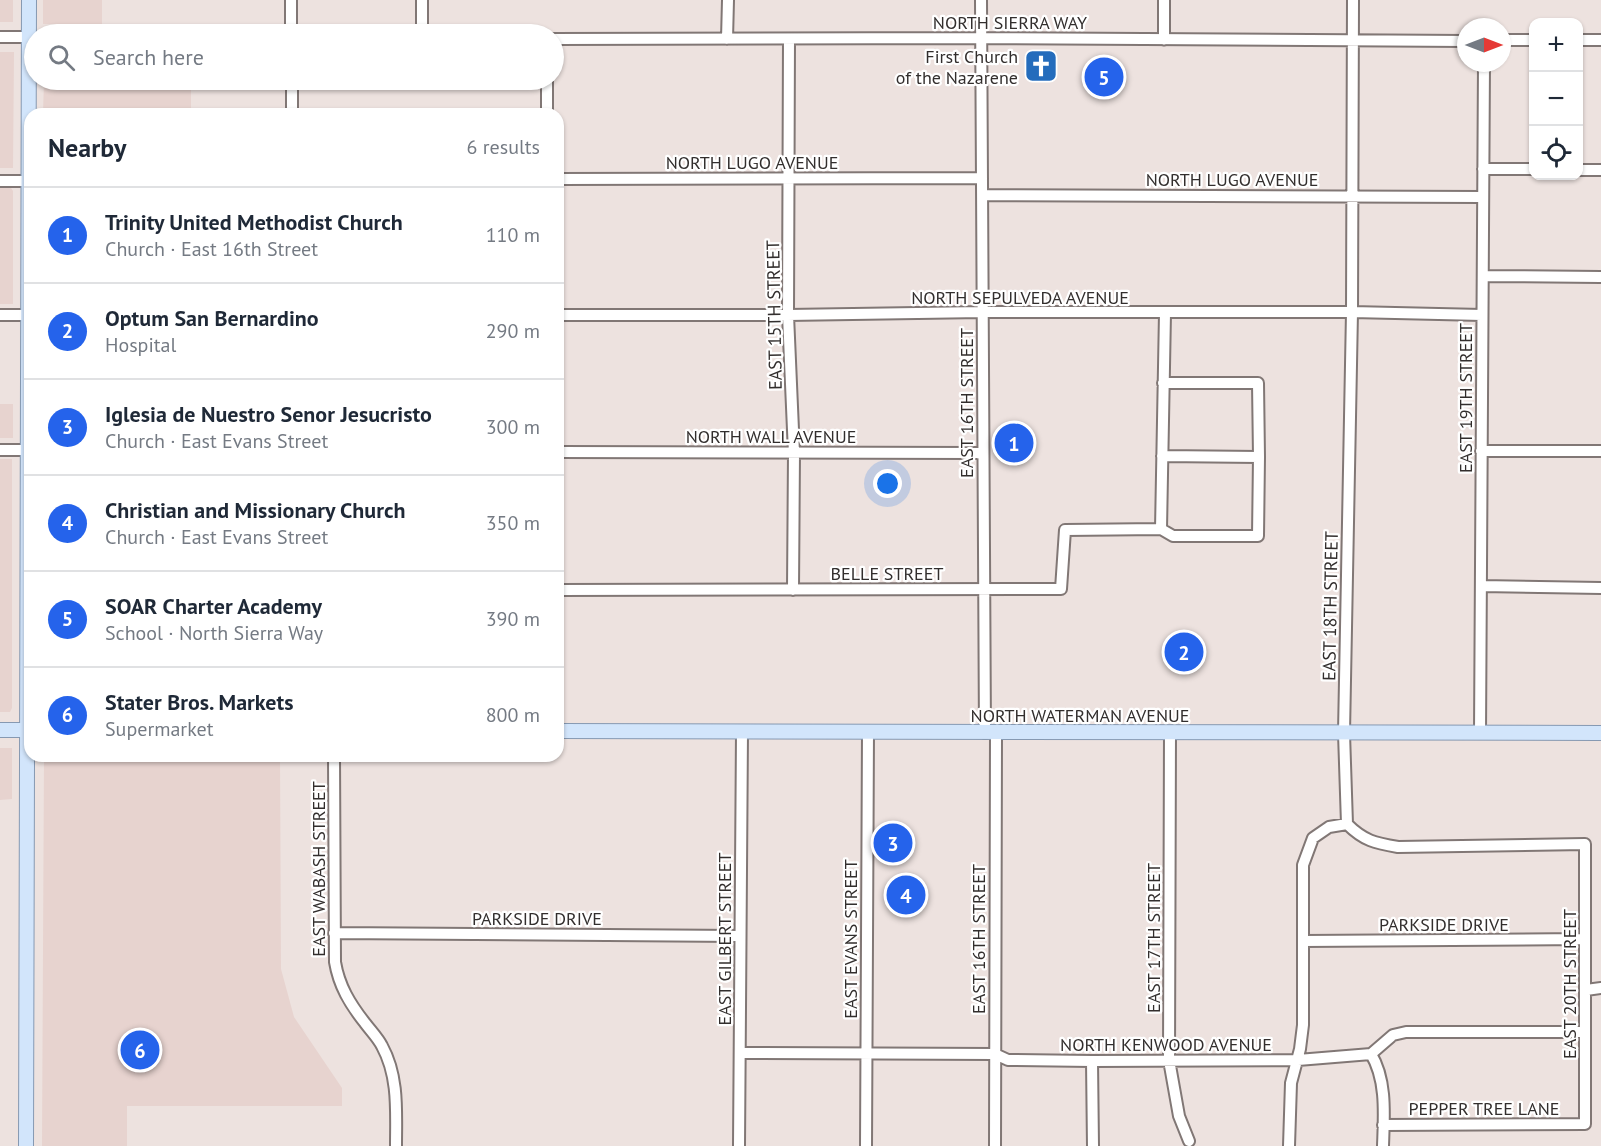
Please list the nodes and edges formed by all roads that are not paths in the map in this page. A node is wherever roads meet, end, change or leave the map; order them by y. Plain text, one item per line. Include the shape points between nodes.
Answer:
1 (28, 0) edge
2 (291, 0) edge
3 (422, 0) edge
4 (728, 0) edge
5 (981, 0) edge
6 (1164, 0) edge
7 (1353, 0) edge
8 (31, 24) edge
9 (291, 24) edge
10 (422, 24) edge
11 (0, 37) edge
12 (24, 37) edge
13 (981, 38) junction
14 (564, 39) edge
15 (727, 39) junction
16 (789, 39) junction
17 (1164, 40) junction
18 (1353, 40) junction
19 (1457, 40) edge
20 (1511, 40) edge
21 (1529, 40) edge
22 (1583, 40) edge
23 (1601, 40) edge
24 (1484, 72) edge
25 (31, 90) edge
26 (292, 90) edge
27 (547, 90) edge
28 (31, 108) edge
29 (292, 108) edge
30 (547, 108) edge
31 (1483, 169) junction
32 (1529, 169) edge
33 (1583, 170) edge
34 (1601, 170) edge
35 (789, 178) junction
36 (982, 178) junction
37 (564, 179) edge
38 (0, 181) edge
39 (24, 181) edge
40 (982, 195) junction
41 (1352, 195) junction
42 (1483, 197) junction
43 (1482, 276) junction
44 (1601, 277) edge
45 (982, 312) junction
46 (1352, 312) junction
47 (1165, 314) junction
48 (0, 315) edge
49 (24, 315) edge
50 (564, 315) edge
51 (788, 315) junction
52 (1482, 315) junction
53 (1163, 383) junction
54 (0, 450) edge
55 (24, 450) edge
56 (1481, 451) junction
57 (1601, 451) edge
58 (564, 452) edge
59 (794, 453) junction
60 (983, 455) junction
61 (1162, 456) junction
62 (1259, 457) junction
63 (1161, 529) junction
64 (1480, 586) junction
65 (1601, 588) edge
66 (984, 589) junction
67 (564, 590) edge
68 (793, 590) junction
69 (0, 730) edge
70 (24, 730) edge
71 (564, 731) edge
72 (742, 732) junction
73 (868, 732) junction
74 (990, 733) junction
75 (1170, 733) junction
76 (1344, 733) junction
77 (1480, 733) junction
78 (1601, 734) edge
79 (28, 762) edge
80 (334, 762) edge
81 (1347, 824) junction
82 (334, 933) junction
83 (739, 936) junction
84 (1586, 939) junction
85 (1303, 941) junction
86 (1601, 988) edge
87 (1586, 990) junction
88 (1585, 1032) junction
89 (740, 1053) junction
90 (866, 1053) junction
91 (994, 1054) junction
92 (1371, 1054) junction
93 (1169, 1060) junction
94 (1298, 1060) junction
95 (1092, 1061) junction
96 (1585, 1124) joint
97 (1383, 1125) junction
98 (1189, 1141) dead end
99 (26, 1146) edge
100 (396, 1146) edge
101 (739, 1146) edge
102 (866, 1146) edge
103 (995, 1146) edge
104 (1093, 1146) edge
105 (1289, 1146) edge
106 (1383, 1146) edge

1 - 8 main road
2 - 9 street
3 - 10 street
4 - 15 street
5 - 13 street, EAST 16TH STREET
6 - 17 street
7 - 18 street, EAST 18TH STREET
11 - 12 street
13 - 16 street, NORTH SIERRA WAY
13 - 17 street, NORTH SIERRA WAY
13 - 36 street, EAST 16TH STREET
14 - 15 street, NORTH SIERRA WAY
15 - 16 street, NORTH SIERRA WAY
16 - 35 street, EAST 15TH STREET
17 - 18 street, NORTH SIERRA WAY
18 - 19 street, NORTH SIERRA WAY
18 - 41 street, EAST 18TH STREET
20 - 21 street
22 - 23 street
24 - 31 street, EAST 19TH STREET
25 - 28 main road
26 - 29 street
27 - 30 street
31 - 32 street
31 - 42 street, EAST 19TH STREET
33 - 34 street
35 - 36 street, NORTH LUGO AVENUE
35 - 37 street, NORTH LUGO AVENUE
35 - 51 street, EAST 15TH STREET
36 - 40 street, EAST 16TH STREET
38 - 39 street
40 - 41 street, NORTH LUGO AVENUE
40 - 45 street, EAST 16TH STREET
41 - 42 street, NORTH LUGO AVENUE
41 - 46 street, EAST 18TH STREET
42 - 43 street, EAST 19TH STREET
43 - 44 street
43 - 52 street, EAST 19TH STREET
45 - 47 street, NORTH SEPULVEDA AVENUE
45 - 51 street, NORTH SEPULVEDA AVENUE
45 - 60 street, EAST 16TH STREET
46 - 47 street, NORTH SEPULVEDA AVENUE
46 - 52 street, NORTH SEPULVEDA AVENUE
46 - 76 street, EAST 18TH STREET
47 - 53 street
48 - 49 street
50 - 51 street, NORTH SEPULVEDA AVENUE
51 - 59 street, EAST 15TH STREET
52 - 56 street, EAST 19TH STREET
53 - 61 street
53 - 62 street via 1258,383
54 - 55 street
56 - 57 street
56 - 64 street, EAST 19TH STREET
58 - 59 street, NORTH WALL AVENUE
59 - 60 street, NORTH WALL AVENUE
59 - 68 street, EAST 15TH STREET
60 - 66 street, EAST 16TH STREET
61 - 62 street
61 - 63 street
62 - 63 street via 1258,536 1186,537 1173,536
63 - 66 street, BELLE STREET via 1065,530 1061,589
64 - 65 street
64 - 77 street, EAST 19TH STREET
66 - 68 street, BELLE STREET
66 - 74 street, EAST 16TH STREET
67 - 68 street, BELLE STREET
69 - 70 main road
71 - 72 main road, NORTH WATERMAN AVENUE
72 - 73 main road, NORTH WATERMAN AVENUE
72 - 83 street, EAST GILBERT STREET
73 - 74 main road, NORTH WATERMAN AVENUE
73 - 90 street, EAST EVANS STREET
74 - 75 main road, NORTH WATERMAN AVENUE
74 - 91 street, EAST 16TH STREET
75 - 76 main road, NORTH WATERMAN AVENUE
75 - 93 street, EAST 17TH STREET
76 - 77 main road, NORTH WATERMAN AVENUE
76 - 81 street, EAST 18TH STREET
77 - 78 main road, NORTH WATERMAN AVENUE
79 - 99 main road
80 - 82 street, EAST WABASH STREET
81 - 84 street, EAST 20TH STREET via 1371,842 1398,847 1586,844
81 - 85 street via 1329,827 1313,838 1303,864
82 - 83 street, PARKSIDE DRIVE
82 - 100 street, EAST WABASH STREET via 338,978 355,1010 381,1044 392,1071
83 - 89 street, EAST GILBERT STREET
84 - 85 street, PARKSIDE DRIVE
84 - 87 street, EAST 20TH STREET
85 - 94 street via 1303,1025
86 - 87 street
87 - 88 street, EAST 20TH STREET
88 - 92 street via 1406,1032 1393,1035
88 - 96 street, EAST 20TH STREET
89 - 90 street, NORTH KENWOOD AVENUE
89 - 101 street, EAST GILBERT STREET
90 - 91 street, NORTH KENWOOD AVENUE
90 - 102 street, EAST EVANS STREET
91 - 95 street, NORTH KENWOOD AVENUE via 1008,1060
91 - 103 street, EAST 16TH STREET
92 - 94 street, NORTH KENWOOD AVENUE
92 - 97 street via 1380,1074
93 - 94 street, NORTH KENWOOD AVENUE
93 - 95 street, NORTH KENWOOD AVENUE
93 - 98 street, EAST 17TH STREET via 1179,1116
94 - 105 street via 1291,1083
95 - 104 street
96 - 97 street, PEPPER TREE LANE
97 - 106 street

